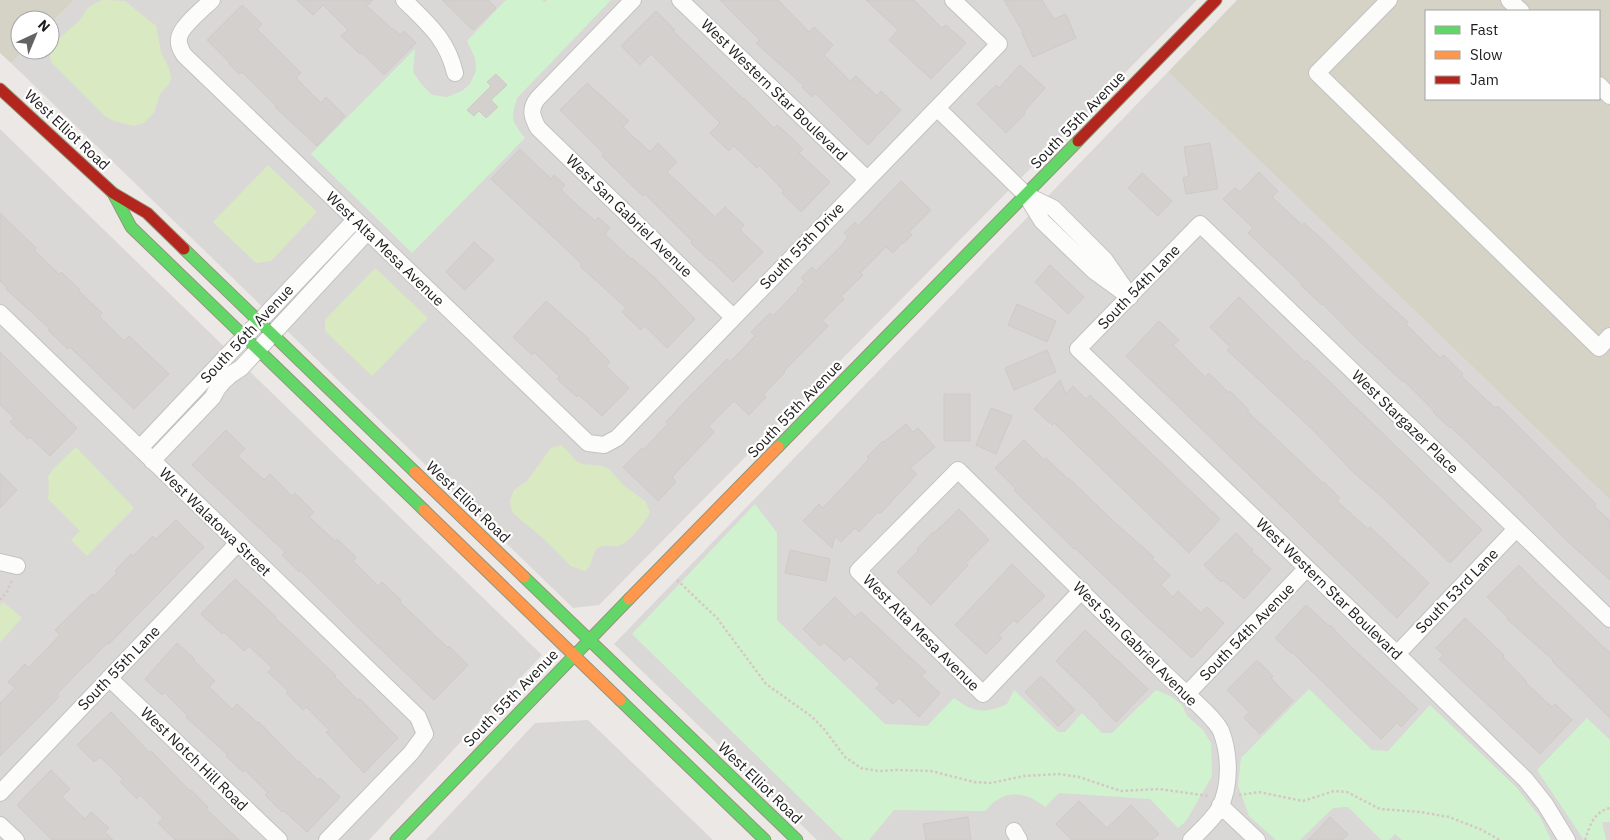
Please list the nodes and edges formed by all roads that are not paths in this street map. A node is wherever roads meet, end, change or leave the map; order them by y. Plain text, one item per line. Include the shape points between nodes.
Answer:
1 (212, 0) edge
2 (404, 0) edge
3 (632, 0) edge
4 (680, 0) edge
5 (953, 0) edge
6 (1216, 0) edge
7 (1389, 0) edge
8 (1509, 0) edge
9 (1520, 10) edge
10 (455, 73) dead end
11 (1600, 86) edge
12 (0, 89) edge
13 (1610, 96) edge
14 (937, 108) junction
15 (867, 179) junction
16 (113, 193) junction
17 (1026, 195) junction
18 (355, 220) junction
19 (1200, 224) joint
20 (367, 232) junction
21 (1130, 297) junction
22 (0, 313) edge
23 (733, 317) junction
24 (260, 321) junction
25 (272, 334) junction
26 (1610, 336) edge
27 (244, 338) junction
28 (1078, 349) joint
29 (257, 350) junction
30 (200, 385) junction
31 (213, 397) junction
32 (604, 445) joint
33 (140, 448) junction
34 (152, 461) junction
35 (1516, 529) junction
36 (238, 543) junction
37 (0, 562) edge
38 (17, 566) road end
39 (1307, 568) junction
40 (858, 571) joint
41 (1082, 590) junction
42 (1610, 619) edge
43 (590, 640) junction
44 (1397, 654) junction
45 (574, 655) junction
46 (109, 678) junction
47 (1186, 695) junction
48 (0, 793) edge
49 (1222, 802) junction
50 (0, 825) edge
51 (16, 840) edge
52 (279, 840) edge
53 (327, 840) edge
54 (396, 840) edge
55 (765, 840) edge
56 (797, 840) edge
57 (1191, 840) edge
58 (1256, 840) edge
59 (1567, 840) edge

1 - 18 street, West Alta Mesa Avenue via 178,38 184,55
2 - 10 street via 436,31 451,58
3 - 23 street, West San Gabriel Avenue via 538,98 531,112 532,118 538,128
4 - 15 street, West Western Star Boulevard
5 - 14 street, South 55th Drive via 999,44
6 - 17 main road, South 55th Avenue
7 - 26 street via 1316,73 1599,348
8 - 9 street
11 - 13 street
12 - 16 main road, West Elliot Road
14 - 15 street, South 55th Drive
14 - 17 street
15 - 23 street, South 55th Drive
16 - 24 main road, West Elliot Road via 147,213
16 - 27 main road, West Elliot Road via 131,227
17 - 21 street via 1053,208 1105,260
17 - 43 main road, South 55th Avenue
18 - 20 street, West Alta Mesa Avenue
18 - 24 street, South 56th Avenue
19 - 21 street, South 54th Lane
19 - 35 street, West Stargazer Place
20 - 25 street, South 56th Avenue
20 - 32 street, West Alta Mesa Avenue via 588,443
21 - 28 street, South 54th Lane
22 - 33 street, West Walatowa Street
23 - 32 street, South 55th Drive via 617,438
24 - 25 main road, West Elliot Road
24 - 27 street, South 56th Avenue
25 - 29 street, South 56th Avenue
25 - 43 main road, West Elliot Road
27 - 29 main road, West Elliot Road
27 - 30 street, South 56th Avenue
28 - 39 street, West Western Star Boulevard
29 - 31 street, South 56th Avenue via 241,368 237,379 222,394
29 - 45 main road, West Elliot Road
30 - 31 street
30 - 33 street, South 56th Avenue
31 - 34 street, South 56th Avenue
33 - 34 street, West Walatowa Street
34 - 36 street, West Walatowa Street
35 - 42 street, West Stargazer Place
35 - 44 street, South 53rd Lane
36 - 46 street, South 55th Lane
36 - 53 street, West Walatowa Street via 418,717 425,734 411,753
37 - 38 street
39 - 44 street, West Western Star Boulevard
39 - 47 street, South 54th Avenue
40 - 41 street, West San Gabriel Avenue via 958,470
40 - 41 street, West Alta Mesa Avenue via 983,694
41 - 47 street, West San Gabriel Avenue
43 - 45 main road, South 55th Avenue
43 - 56 main road, West Elliot Road
44 - 59 street, West Western Star Boulevard via 1526,780
45 - 54 main road, South 55th Avenue
45 - 55 main road, West Elliot Road
46 - 48 street, South 55th Lane
46 - 52 street, West Notch Hill Road
47 - 49 street, West San Gabriel Avenue via 1220,730 1228,771
49 - 57 street
49 - 58 street
50 - 51 street

